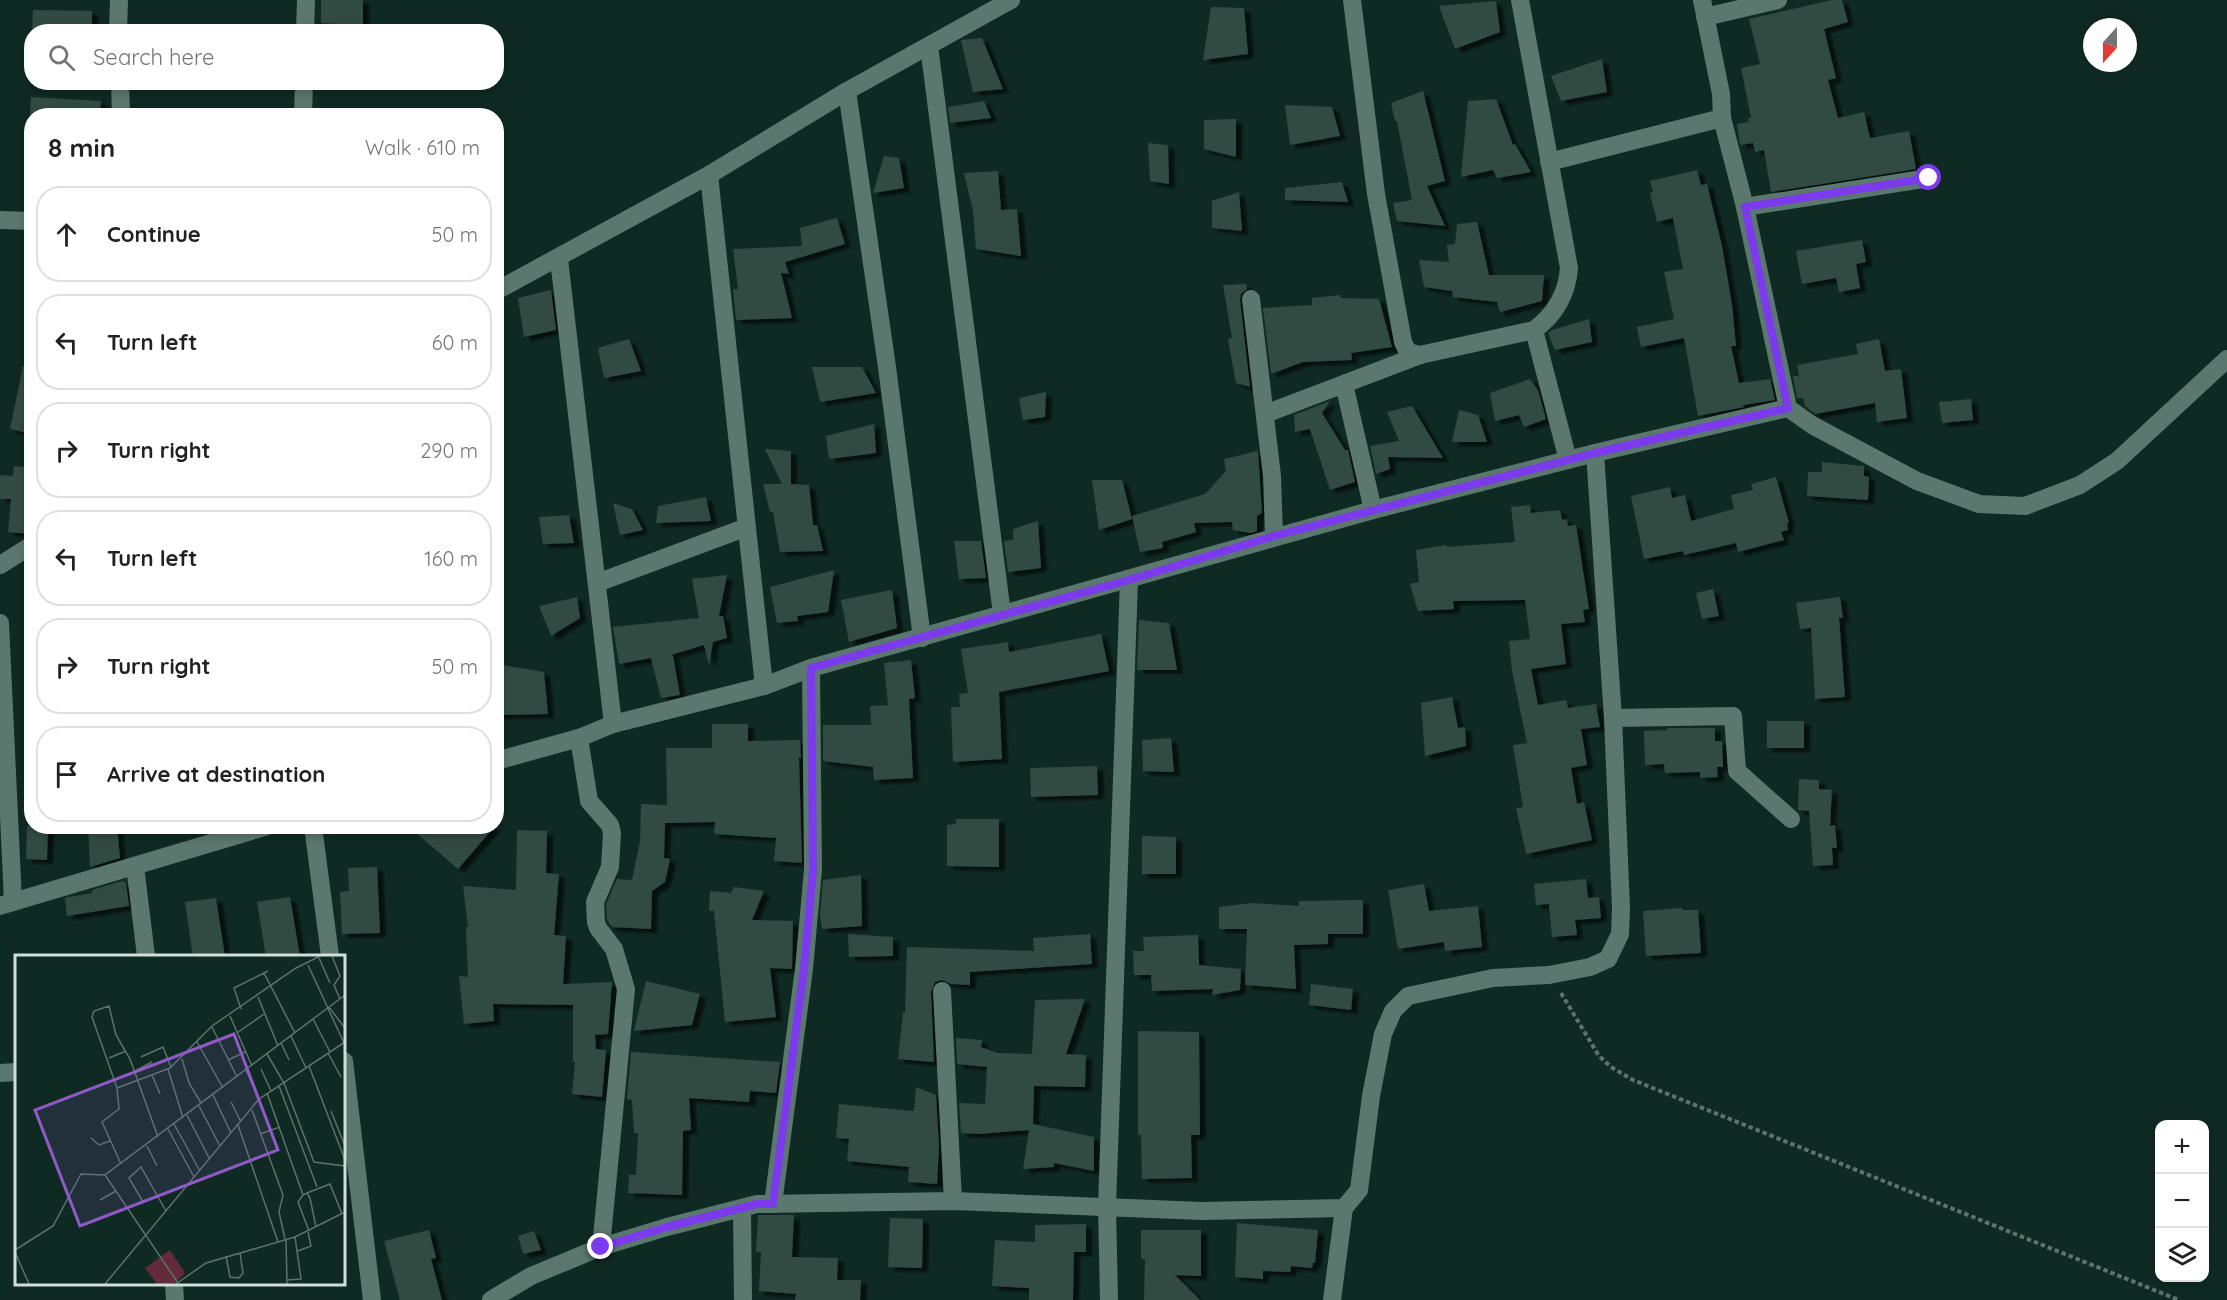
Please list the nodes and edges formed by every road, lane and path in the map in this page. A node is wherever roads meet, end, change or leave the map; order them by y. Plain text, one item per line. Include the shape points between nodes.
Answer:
1 (118, 0) edge
2 (306, 0) edge
3 (1011, 0) edge
4 (1352, 0) edge
5 (1520, 0) edge
6 (1778, 0) edge
7 (1704, 9) edge
8 (118, 24) edge
9 (305, 24) edge
10 (929, 46) junction
11 (120, 90) edge
12 (304, 90) edge
13 (847, 91) junction
14 (121, 108) edge
15 (303, 108) edge
16 (1722, 118) junction
17 (1549, 162) junction
18 (710, 175) junction
19 (1929, 178) dead end
20 (1745, 207) junction
21 (0, 220) edge
22 (24, 221) edge
23 (560, 259) junction
24 (504, 287) edge
25 (1251, 299) dead end
26 (1534, 330) junction
27 (1420, 355) junction
28 (2227, 359) edge
29 (1344, 384) junction
30 (1788, 408) junction
31 (1265, 414) junction
32 (1595, 453) junction
33 (1568, 460) junction
34 (1372, 510) junction
35 (747, 527) junction
36 (1274, 536) junction
37 (24, 550) edge
38 (0, 565) edge
39 (1129, 580) junction
40 (597, 583) junction
41 (1002, 614) junction
42 (0, 623) edge
43 (922, 638) junction
44 (811, 668) junction
45 (764, 686) junction
46 (1613, 718) junction
47 (613, 724) junction
48 (579, 738) junction
49 (504, 759) edge
50 (1791, 819) dead end
51 (241, 834) edge
52 (314, 834) edge
53 (135, 866) junction
54 (7, 904) edge
55 (146, 955) edge
56 (330, 955) edge
57 (1549, 975) junction
58 (942, 991) dead end
59 (345, 1070) edge
60 (15, 1072) edge
61 (0, 1073) edge
62 (953, 1202) junction
63 (773, 1204) junction
64 (1107, 1206) junction
65 (742, 1208) junction
66 (1344, 1208) junction
67 (601, 1247) junction
68 (174, 1285) edge
69 (176, 1300) edge
70 (372, 1300) edge
71 (491, 1300) edge
72 (743, 1300) edge
73 (1109, 1300) edge
74 (1332, 1300) edge
75 (2179, 1300) edge

1 - 8 street
2 - 9 street
3 - 10 street
4 - 27 street via 1376,194 1403,342 1408,352
5 - 17 street
6 - 7 street
7 - 16 street
10 - 13 street
10 - 41 street
11 - 14 street
12 - 15 street
13 - 18 street
13 - 43 street
16 - 17 street
16 - 20 street
17 - 26 street via 1569,268 1568,282 1560,305
18 - 23 street
18 - 35 street
19 - 20 street
20 - 30 street
21 - 22 street
23 - 24 street
23 - 40 street
25 - 31 street
26 - 27 street
26 - 33 street
27 - 29 street
28 - 30 street via 2117,461 2080,485 2025,506 1979,504 1917,481
29 - 31 street
29 - 34 street
30 - 32 street
31 - 36 street
32 - 33 street
32 - 46 street
33 - 34 street
34 - 36 street
35 - 40 street
35 - 45 street
36 - 39 street
37 - 38 street
39 - 41 street
39 - 64 street
40 - 47 street
41 - 43 street
42 - 54 street
43 - 44 street
44 - 45 street
44 - 63 street via 813,870
45 - 47 street
46 - 50 street via 1733,716 1737,771
46 - 57 street via 1620,934 1608,959 1590,967
47 - 48 street
48 - 49 street
48 - 67 street via 589,801 610,825 612,833 610,867 595,902 596,922 614,949 626,989
51 - 53 street
52 - 56 street
53 - 54 street
53 - 55 street
57 - 66 street via 1493,978 1408,996 1393,1011 1383,1034 1371,1096 1359,1190
57 - 75 path via 1599,1056 1633,1080
58 - 62 street
59 - 70 street
60 - 61 street
62 - 63 street
62 - 64 street
63 - 65 street
64 - 66 street via 1202,1211
64 - 73 street
65 - 67 street
65 - 72 street
66 - 74 street
67 - 71 street via 531,1276
68 - 69 street

